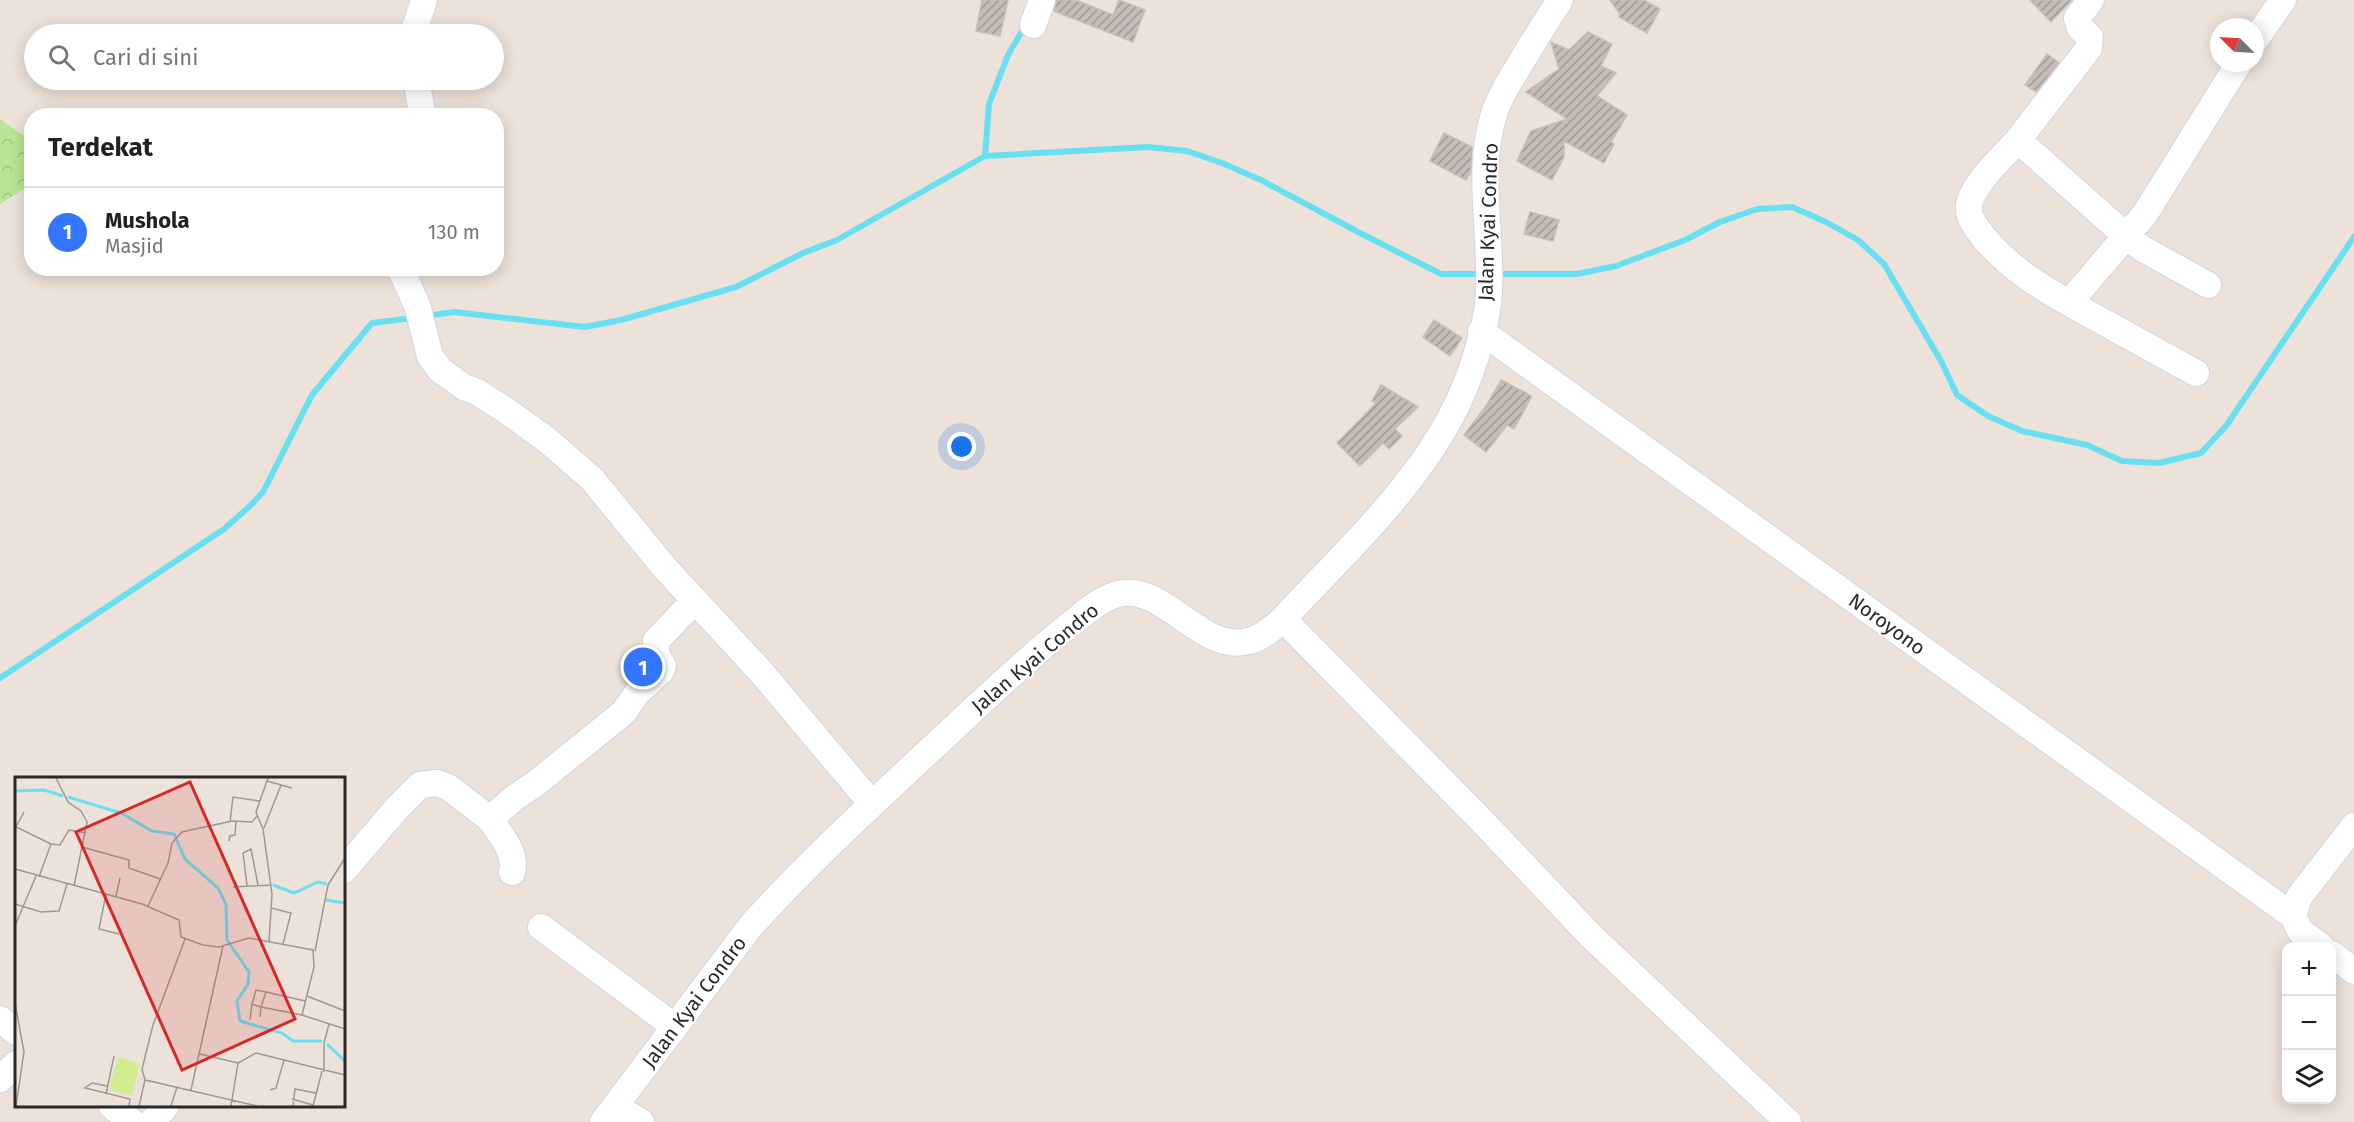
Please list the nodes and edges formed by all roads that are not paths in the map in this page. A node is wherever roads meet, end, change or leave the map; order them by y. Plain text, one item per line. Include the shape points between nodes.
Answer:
1 (424, 0) edge
2 (1042, 0) edge
3 (1560, 0) edge
4 (2091, 0) edge
5 (2283, 0) edge
6 (416, 24) edge
7 (1033, 25) dead end
8 (2264, 27) edge
9 (2233, 72) edge
10 (418, 90) edge
11 (421, 108) edge
12 (2018, 140) junction
13 (2126, 236) junction
14 (404, 276) edge
15 (2208, 285) dead end
16 (2069, 303) junction
17 (1481, 331) junction
18 (2196, 373) dead end
19 (695, 600) junction
20 (1283, 619) junction
21 (872, 804) junction
22 (490, 819) junction
23 (2354, 826) edge
24 (345, 869) edge
25 (512, 872) dead end
26 (2292, 916) junction
27 (541, 927) dead end
28 (2315, 942) edge
29 (2336, 958) edge
30 (2354, 972) edge
31 (0, 1019) edge
32 (675, 1027) junction
33 (15, 1031) edge
34 (15, 1065) edge
35 (0, 1079) edge
36 (113, 1107) edge
37 (165, 1107) edge
38 (609, 1114) edge
39 (132, 1122) edge
40 (152, 1122) edge
41 (641, 1122) edge
42 (1788, 1122) edge

1 - 6 street
2 - 7 street
3 - 17 street, Jalan Kyai Condro via 1494,114 1486,181 1489,292
4 - 12 street via 2077,18 2080,28 2090,37 2089,48
5 - 8 street
9 - 13 street via 2151,206
10 - 11 street
12 - 13 street
12 - 16 street via 1976,189 1970,215 2007,263
13 - 15 street
13 - 16 street
14 - 19 street via 417,305 430,356 440,370 507,411 592,479
16 - 18 street
17 - 20 street, Jalan Kyai Condro via 1458,405 1430,452 1402,489
17 - 26 street, Noroyono
19 - 21 street
19 - 22 street via 656,641 661,671 637,693 624,712
20 - 21 street, Jalan Kyai Condro via 1250,641 1230,642 1202,632 1141,595 1114,595 1094,606 1020,667
20 - 42 street via 1591,936
21 - 32 street, Jalan Kyai Condro via 756,920
22 - 24 street via 448,787 438,783 420,785
22 - 25 street via 512,853
23 - 26 street via 2299,897
26 - 28 street, Noroyono via 2300,931
27 - 32 street
29 - 30 street
31 - 33 street
32 - 38 street, Jalan Kyai Condro
34 - 35 street
36 - 39 street
37 - 40 street
38 - 41 street

